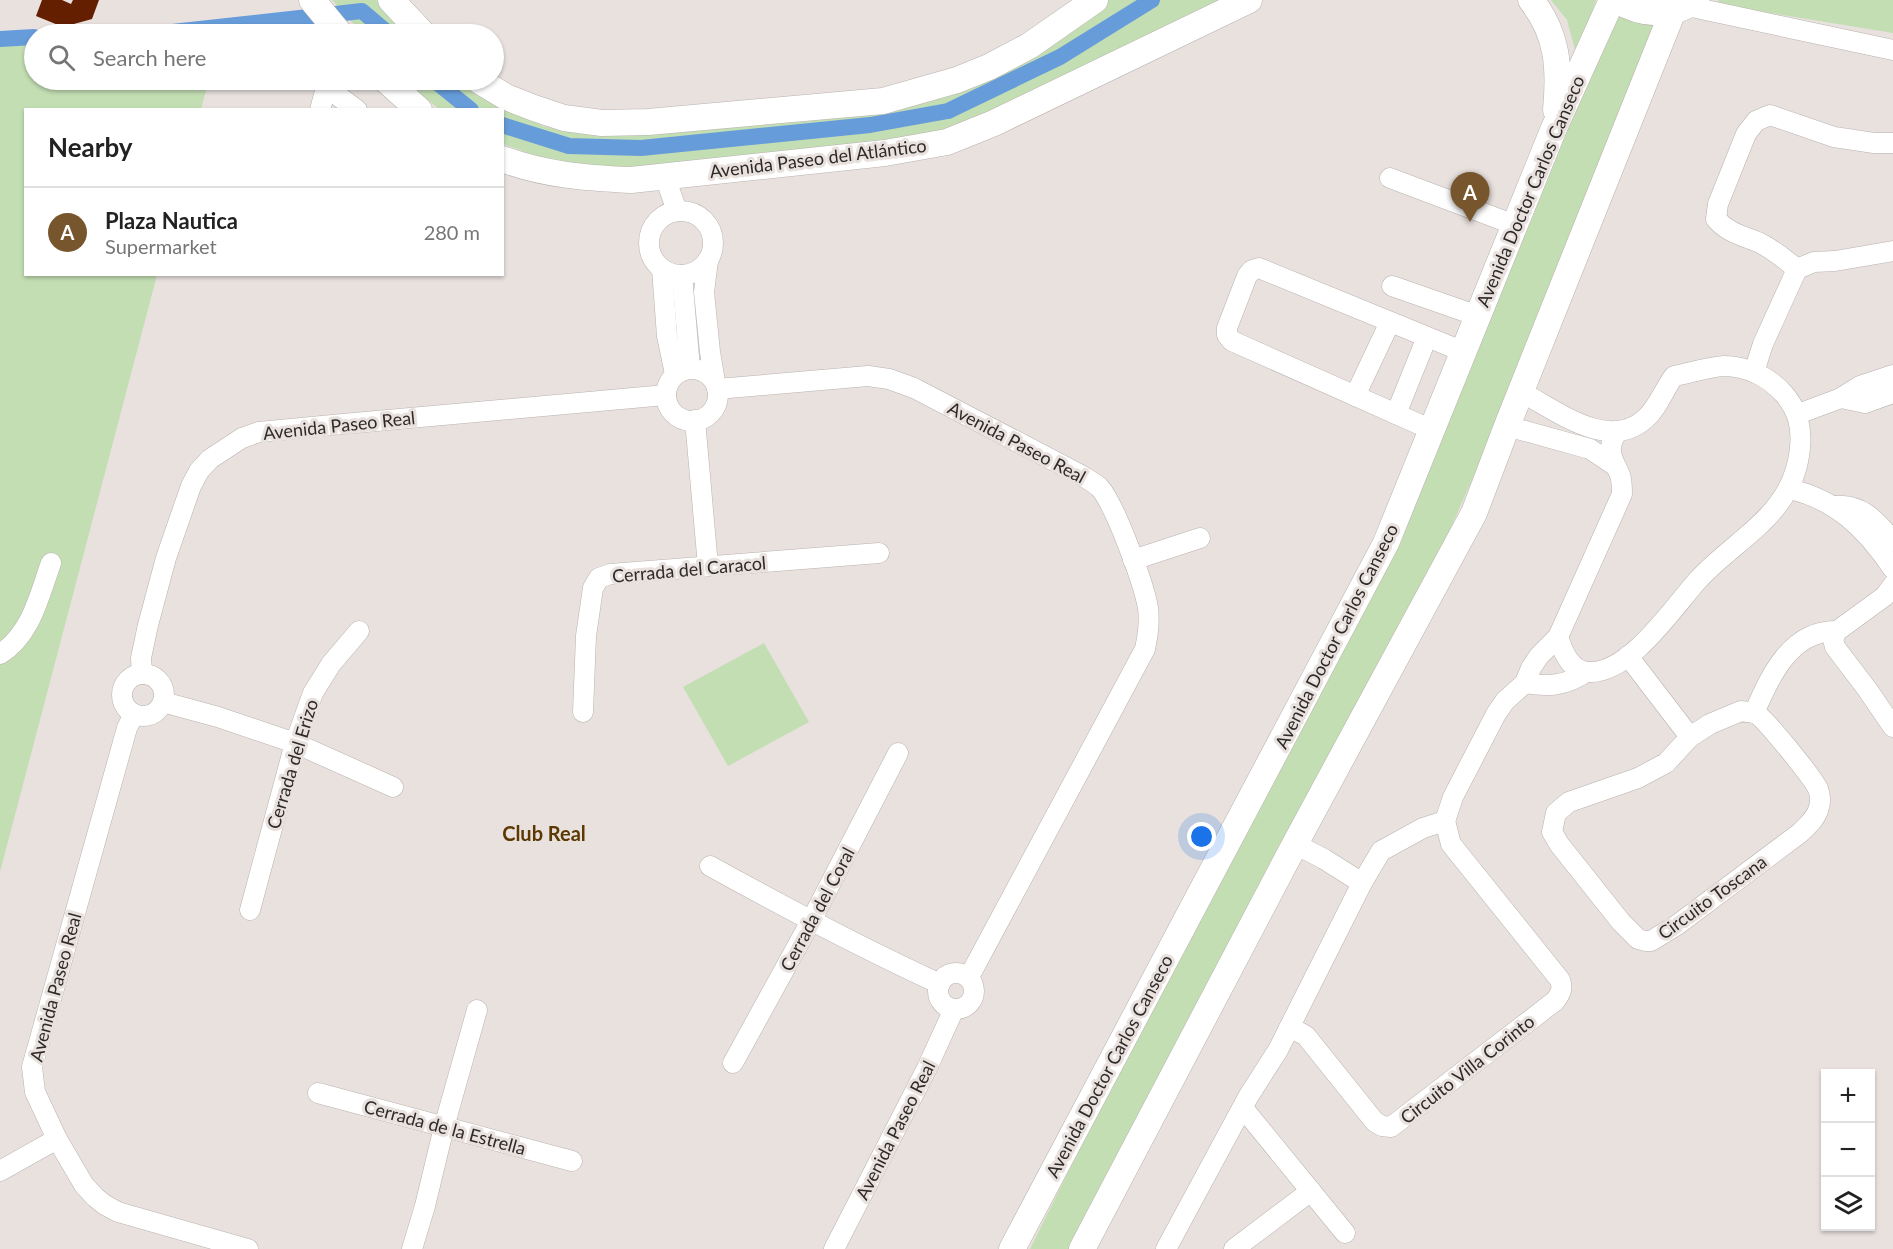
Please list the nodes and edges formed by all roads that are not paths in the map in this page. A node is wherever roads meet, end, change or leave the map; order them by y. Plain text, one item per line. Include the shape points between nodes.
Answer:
1 (312, 0) edge
2 (391, 0) edge
3 (1095, 0) edge
4 (1249, 0) edge
5 (1531, 0) edge
6 (1614, 0) edge
7 (1685, 6) edge
8 (332, 24) edge
9 (414, 24) edge
10 (1893, 50) edge
11 (325, 90) edge
12 (335, 90) edge
13 (397, 90) edge
14 (494, 90) edge
15 (321, 108) edge
16 (355, 108) edge
17 (417, 108) edge
18 (1554, 128) junction
19 (1893, 143) edge
20 (504, 160) edge
21 (665, 177) junction
22 (1390, 178) dead end
23 (677, 211) junction
24 (1515, 225) junction
25 (1893, 251) edge
26 (708, 260) junction
27 (662, 269) junction
28 (1797, 269) junction
29 (682, 275) junction
30 (1392, 286) dead end
31 (1478, 316) junction
32 (1390, 322) junction
33 (1427, 337) junction
34 (1464, 352) junction
35 (682, 371) junction
36 (1754, 372) junction
37 (1893, 375) edge
38 (716, 386) junction
39 (1521, 392) junction
40 (1893, 393) edge
41 (666, 395) junction
42 (1355, 396) junction
43 (1841, 398) junction
44 (1396, 414) junction
45 (1798, 414) junction
46 (695, 420) junction
47 (1507, 426) junction
48 (1432, 430) junction
49 (1618, 431) junction
50 (1614, 465) junction
51 (1789, 489) junction
52 (1833, 506) junction
53 (1200, 538) dead end
54 (1893, 541) edge
55 (879, 554) dead end
56 (1133, 560) junction
57 (51, 564) dead end
58 (708, 566) junction
59 (1893, 569) edge
60 (1893, 586) edge
61 (359, 631) dead end
62 (1836, 631) junction
63 (1558, 637) junction
64 (0, 654) edge
65 (1628, 656) junction
66 (1586, 672) junction
67 (142, 674) junction
68 (1525, 683) junction
69 (163, 702) junction
70 (583, 711) dead end
71 (1754, 713) junction
72 (134, 714) junction
73 (1893, 727) edge
74 (1690, 737) junction
75 (296, 743) junction
76 (898, 753) dead end
77 (393, 787) dead end
78 (1445, 821) junction
79 (1295, 844) junction
80 (710, 866) dead end
81 (1362, 884) junction
82 (250, 910) dead end
83 (811, 921) junction
84 (969, 977) junction
85 (939, 984) junction
86 (954, 1009) junction
87 (477, 1010) dead end
88 (1289, 1028) junction
89 (733, 1063) dead end
90 (318, 1093) dead end
91 (1243, 1108) junction
92 (444, 1127) junction
93 (57, 1139) junction
94 (572, 1161) dead end
95 (0, 1171) edge
96 (1311, 1191) junction
97 (1345, 1233) dead end
98 (248, 1249) edge
99 (412, 1249) edge
100 (834, 1249) edge
101 (1012, 1249) edge
102 (1082, 1249) edge
103 (1166, 1249) edge
104 (1234, 1249) edge

1 - 8 main road
2 - 9 main road
3 - 14 main road via 1029,46 989,67 957,81 883,101 602,123 534,108
4 - 21 main road, Avenida Paseo del Atlántico via 947,142 885,153
5 - 18 main road via 1541,12 1558,60
6 - 7 main road via 1631,9 1652,13
6 - 18 main road, Avenida Doctor Carlos Canseco
7 - 10 street
7 - 39 main road
11 - 15 street
12 - 16 street
13 - 17 main road
18 - 24 main road, Avenida Doctor Carlos Canseco
19 - 28 street via 1834,137 1770,115 1756,121 1746,134 1718,204 1716,219 1722,227 1760,243
20 - 21 main road, Avenida Paseo del Atlántico via 546,173 590,178
21 - 23 street
22 - 24 street
23 - 26 street via 687,211 705,222 713,240
23 - 27 street via 658,220 649,240 654,261
24 - 31 main road, Avenida Doctor Carlos Canseco
25 - 28 street via 1815,262
26 - 29 street via 701,268
26 - 38 street via 704,292
27 - 29 street
27 - 35 street via 667,336
28 - 36 street
29 - 35 street
30 - 31 street
31 - 34 main road, Avenida Doctor Carlos Canseco
32 - 33 street
32 - 42 street
32 - 42 street via 1259,268 1247,276 1227,328 1232,341
33 - 34 street
33 - 44 street
34 - 48 main road, Avenida Doctor Carlos Canseco
35 - 38 street via 704,371
35 - 41 street via 670,380
36 - 45 street via 1780,389
36 - 49 street via 1723,366 1674,376 1647,418
37 - 43 street via 1860,386
38 - 46 street via 716,406 704,418
38 - 56 street, Avenida Paseo Real via 868,376 914,388 1099,487
39 - 47 main road
39 - 49 street via 1589,428
40 - 43 street via 1865,403
41 - 46 street via 672,411 679,417
41 - 67 street, Avenida Paseo Real via 259,432 242,438 210,459 191,486 151,614 141,658
42 - 44 street
43 - 45 street
44 - 48 street
45 - 51 street via 1799,463
46 - 58 street
47 - 50 street via 1590,449
47 - 79 main road via 1474,513
48 - 101 main road, Avenida Doctor Carlos Canseco via 1386,543
49 - 50 street via 1610,446
50 - 63 street via 1621,477 1622,494
51 - 52 street
51 - 65 street via 1760,526 1705,573
52 - 54 street via 1855,507 1870,515
52 - 59 street via 1866,534
53 - 56 street
55 - 58 street, Cerrada del Caracol
56 - 84 street, Avenida Paseo Real via 1147,606 1149,629 1145,649
57 - 64 street via 26,630
58 - 70 street, Cerrada del Caracol via 599,578 593,588 586,636
60 - 62 street
61 - 75 street, Cerrada del Erizo via 313,693
62 - 71 street via 1818,633 1784,657
62 - 73 street via 1835,648
63 - 66 street via 1573,666
63 - 68 street via 1535,662
65 - 66 street via 1602,671
65 - 74 street
66 - 68 street via 1572,682 1540,686
67 - 69 street via 156,678 162,685
67 - 72 street via 131,677 122,692 127,709
68 - 78 street via 1496,714 1453,797
69 - 72 street via 151,715
69 - 75 street
71 - 74 street, Circuito Toscana via 1741,711
71 - 74 street, Circuito Toscana via 1770,727 1817,787 1819,809 1800,833 1677,925 1645,941 1621,922 1552,832 1553,824 1556,813 1569,802 1638,778 1666,763
72 - 93 street, Avenida Paseo Real via 32,1067 35,1092
75 - 77 street
75 - 82 street, Cerrada del Erizo
76 - 83 street, Cerrada del Coral
78 - 81 street via 1381,850
78 - 88 street, Circuito Villa Corinto via 1451,844 1560,980 1562,987 1556,1001 1391,1127 1375,1122 1306,1036
79 - 81 street
79 - 102 main road
80 - 83 street
81 - 88 street
83 - 85 street
83 - 89 street, Cerrada del Coral
84 - 85 street via 956,973
84 - 86 street via 974,996 967,1006
85 - 86 street via 939,997
86 - 100 street, Avenida Paseo Real
87 - 92 street
88 - 91 street
90 - 92 street, Cerrada de la Estrella
91 - 96 street
91 - 103 street
92 - 94 street, Cerrada de la Estrella
92 - 99 street
93 - 95 street
93 - 98 street, Avenida Paseo Real via 84,1185 105,1205
96 - 97 street
96 - 104 street

